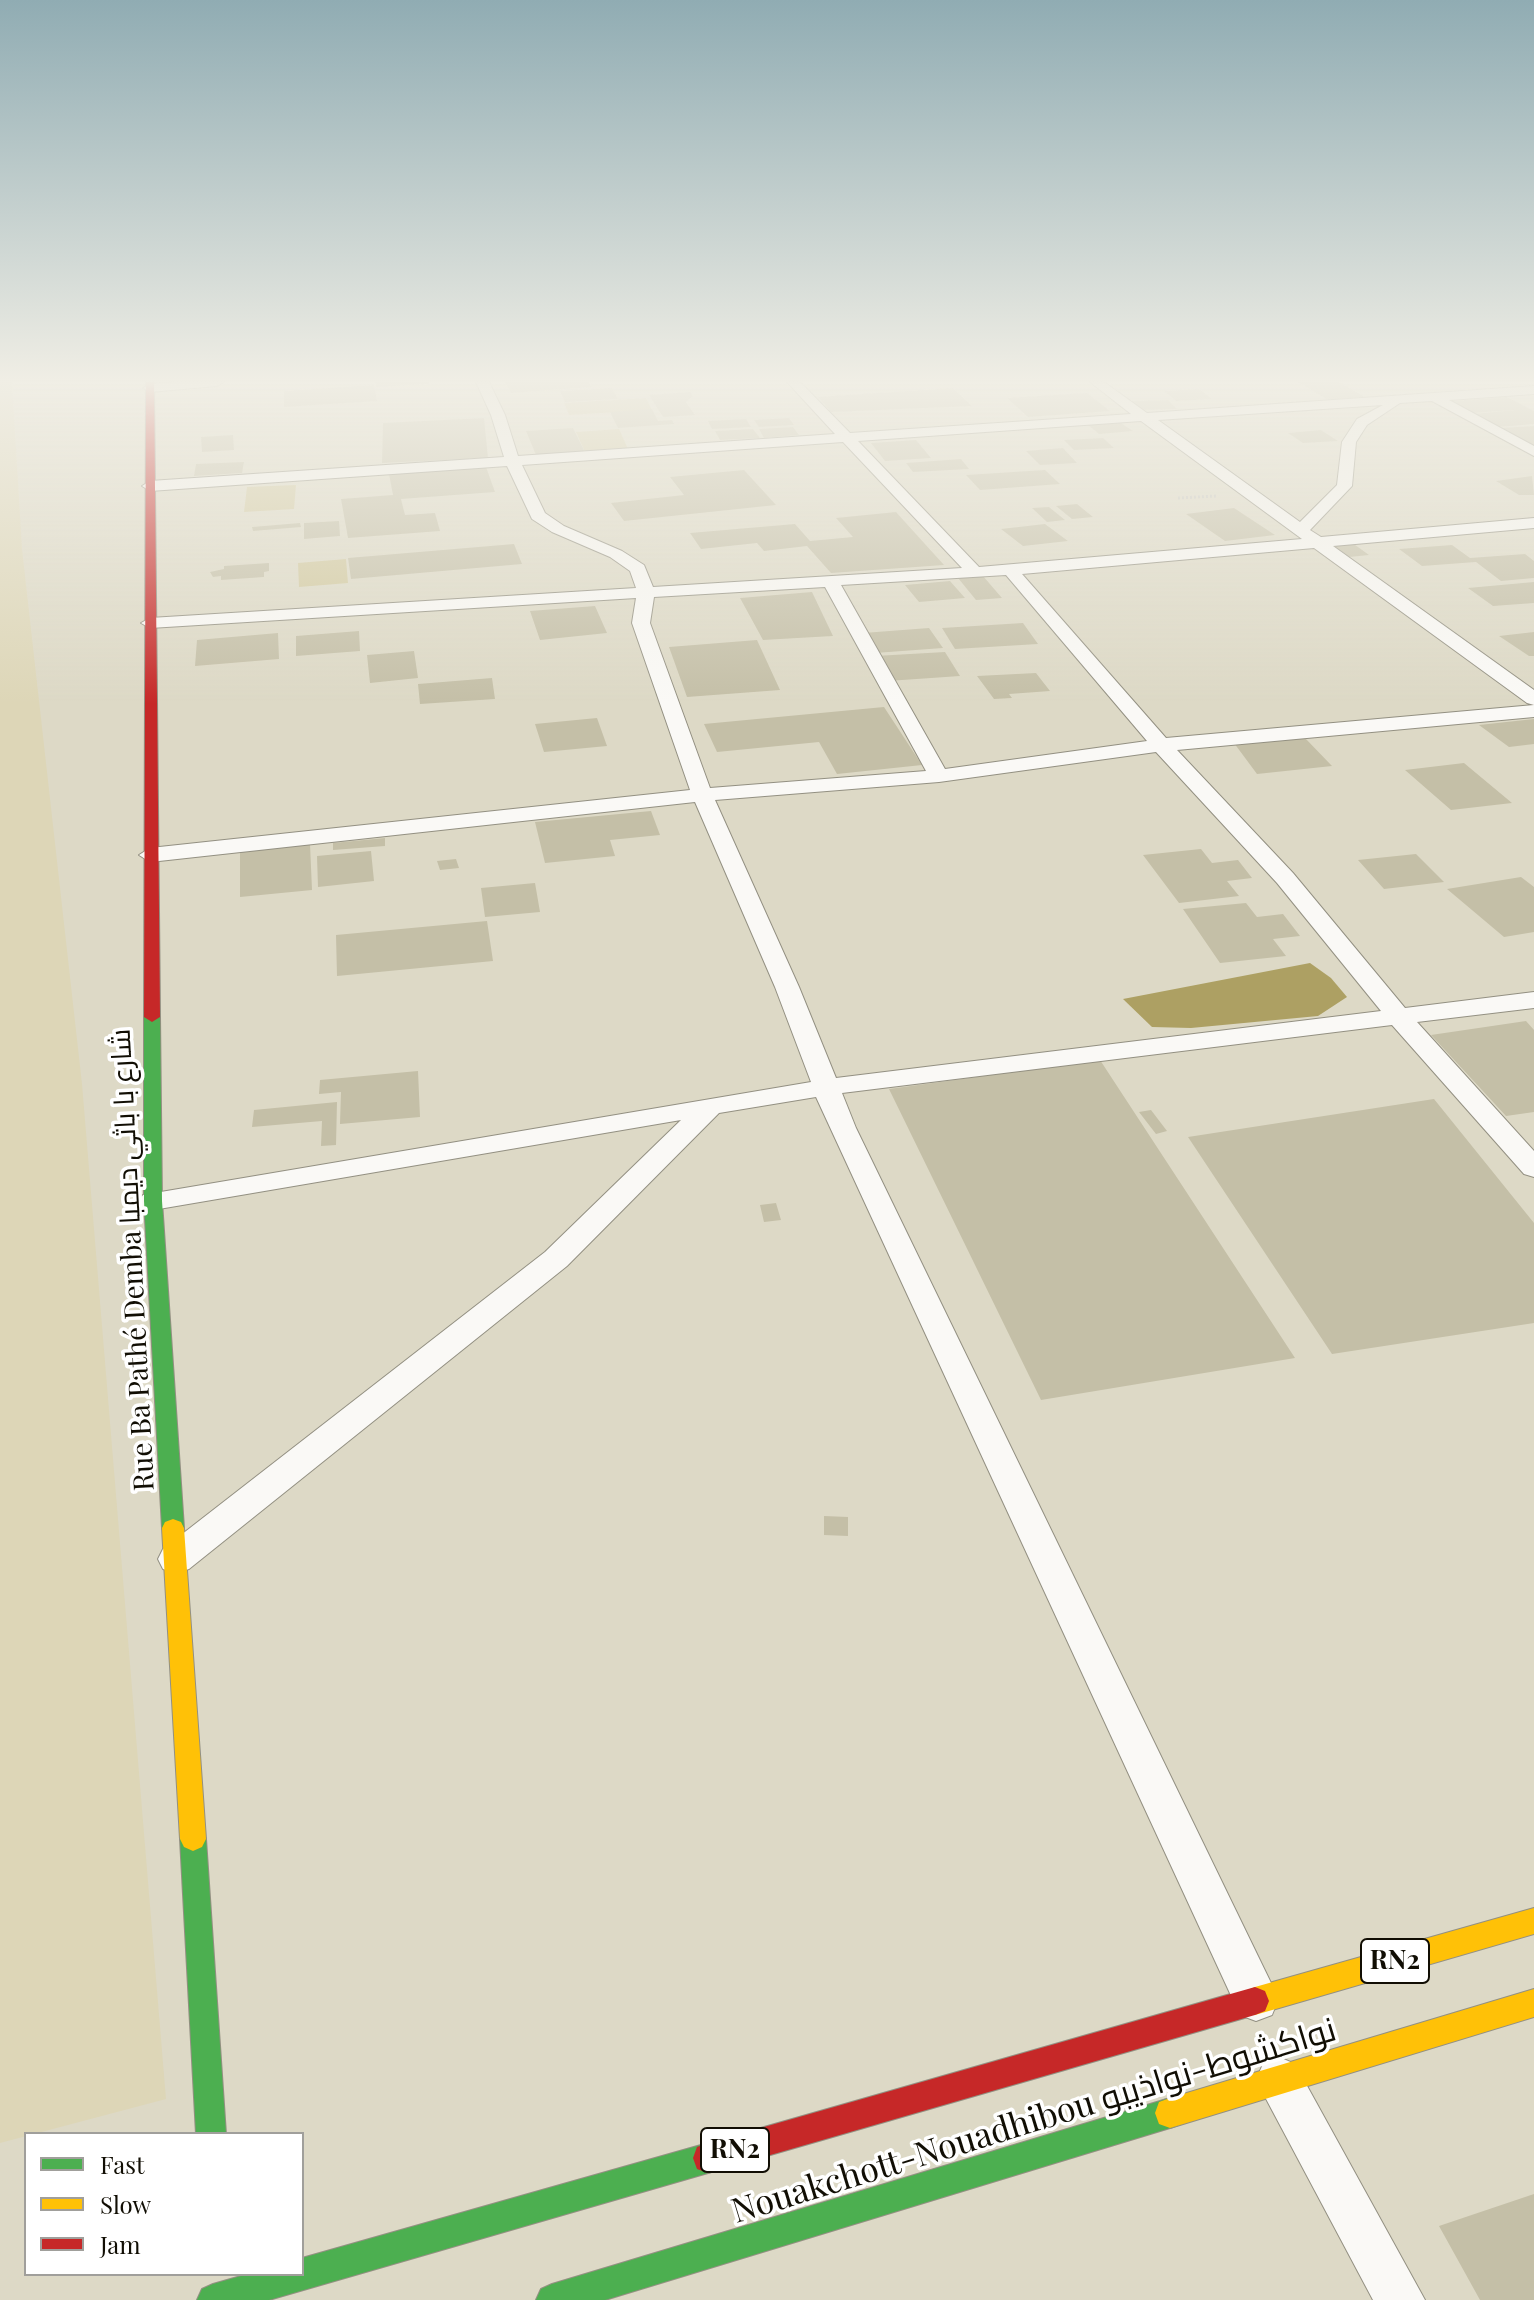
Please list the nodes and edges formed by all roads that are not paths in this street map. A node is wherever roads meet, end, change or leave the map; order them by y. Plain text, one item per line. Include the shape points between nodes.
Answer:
1 (150, 489) edge
2 (526, 489) edge
3 (897, 489) edge
4 (1245, 489) edge
5 (1341, 489) edge
6 (1534, 523) edge
7 (1301, 530) junction
8 (1319, 543) junction
9 (1010, 570) junction
10 (975, 572) junction
11 (831, 582) junction
12 (646, 591) junction
13 (150, 623) junction
14 (1534, 699) edge
15 (1534, 711) edge
16 (1161, 745) junction
17 (939, 776) junction
18 (702, 795) junction
19 (150, 855) junction
20 (1534, 1000) edge
21 (1397, 1015) junction
22 (826, 1087) junction
23 (711, 1106) junction
24 (1534, 1168) edge
25 (153, 1201) junction
26 (176, 1559) junction
27 (1534, 1921) edge
28 (1256, 2000) junction
29 (1534, 2003) edge
30 (1279, 2080) junction
31 (211, 2132) edge
32 (304, 2274) edge
33 (220, 2276) edge
34 (298, 2276) edge
35 (218, 2299) edge
36 (552, 2300) edge
37 (1400, 2300) edge

1 - 13 main road, Rue Ba Pathé Demba شارع با باثي ديمبا
2 - 12 street via 538,516 628,560 638,569
3 - 10 street
4 - 7 street
5 - 7 street
6 - 8 street
7 - 8 street
8 - 9 street
8 - 14 street
9 - 10 street
9 - 16 street
10 - 11 street
11 - 12 street
11 - 17 street
12 - 13 street
12 - 18 street via 641,623
13 - 19 main road, Rue Ba Pathé Demba شارع با باثي ديمبا
15 - 16 street
16 - 17 street
16 - 21 street via 1285,878
17 - 18 street
18 - 19 street
18 - 22 street
19 - 25 main road, Rue Ba Pathé Demba شارع با باثي ديمبا
20 - 21 street
21 - 22 street
21 - 24 street
22 - 23 street
22 - 28 street
23 - 25 street
23 - 26 street via 556,1259
25 - 26 main road, Rue Ba Pathé Demba شارع با باثي ديمبا
26 - 31 main road, Rue Ba Pathé Demba شارع با باثي ديمبا
27 - 28 main road, Nouakchott-Nouadhibou نواكشوط-نواذيبو / RN2
28 - 32 main road, Nouakchott-Nouadhibou نواكشوط-نواذيبو / RN2
29 - 30 main road, Nouakchott-Nouadhibou نواكشوط-نواذيبو
30 - 36 main road, Nouakchott-Nouadhibou نواكشوط-نواذيبو
30 - 37 street
33 - 35 main road
34 - 35 main road, Nouakchott-Nouadhibou نواكشوط-نواذيبو / RN2

